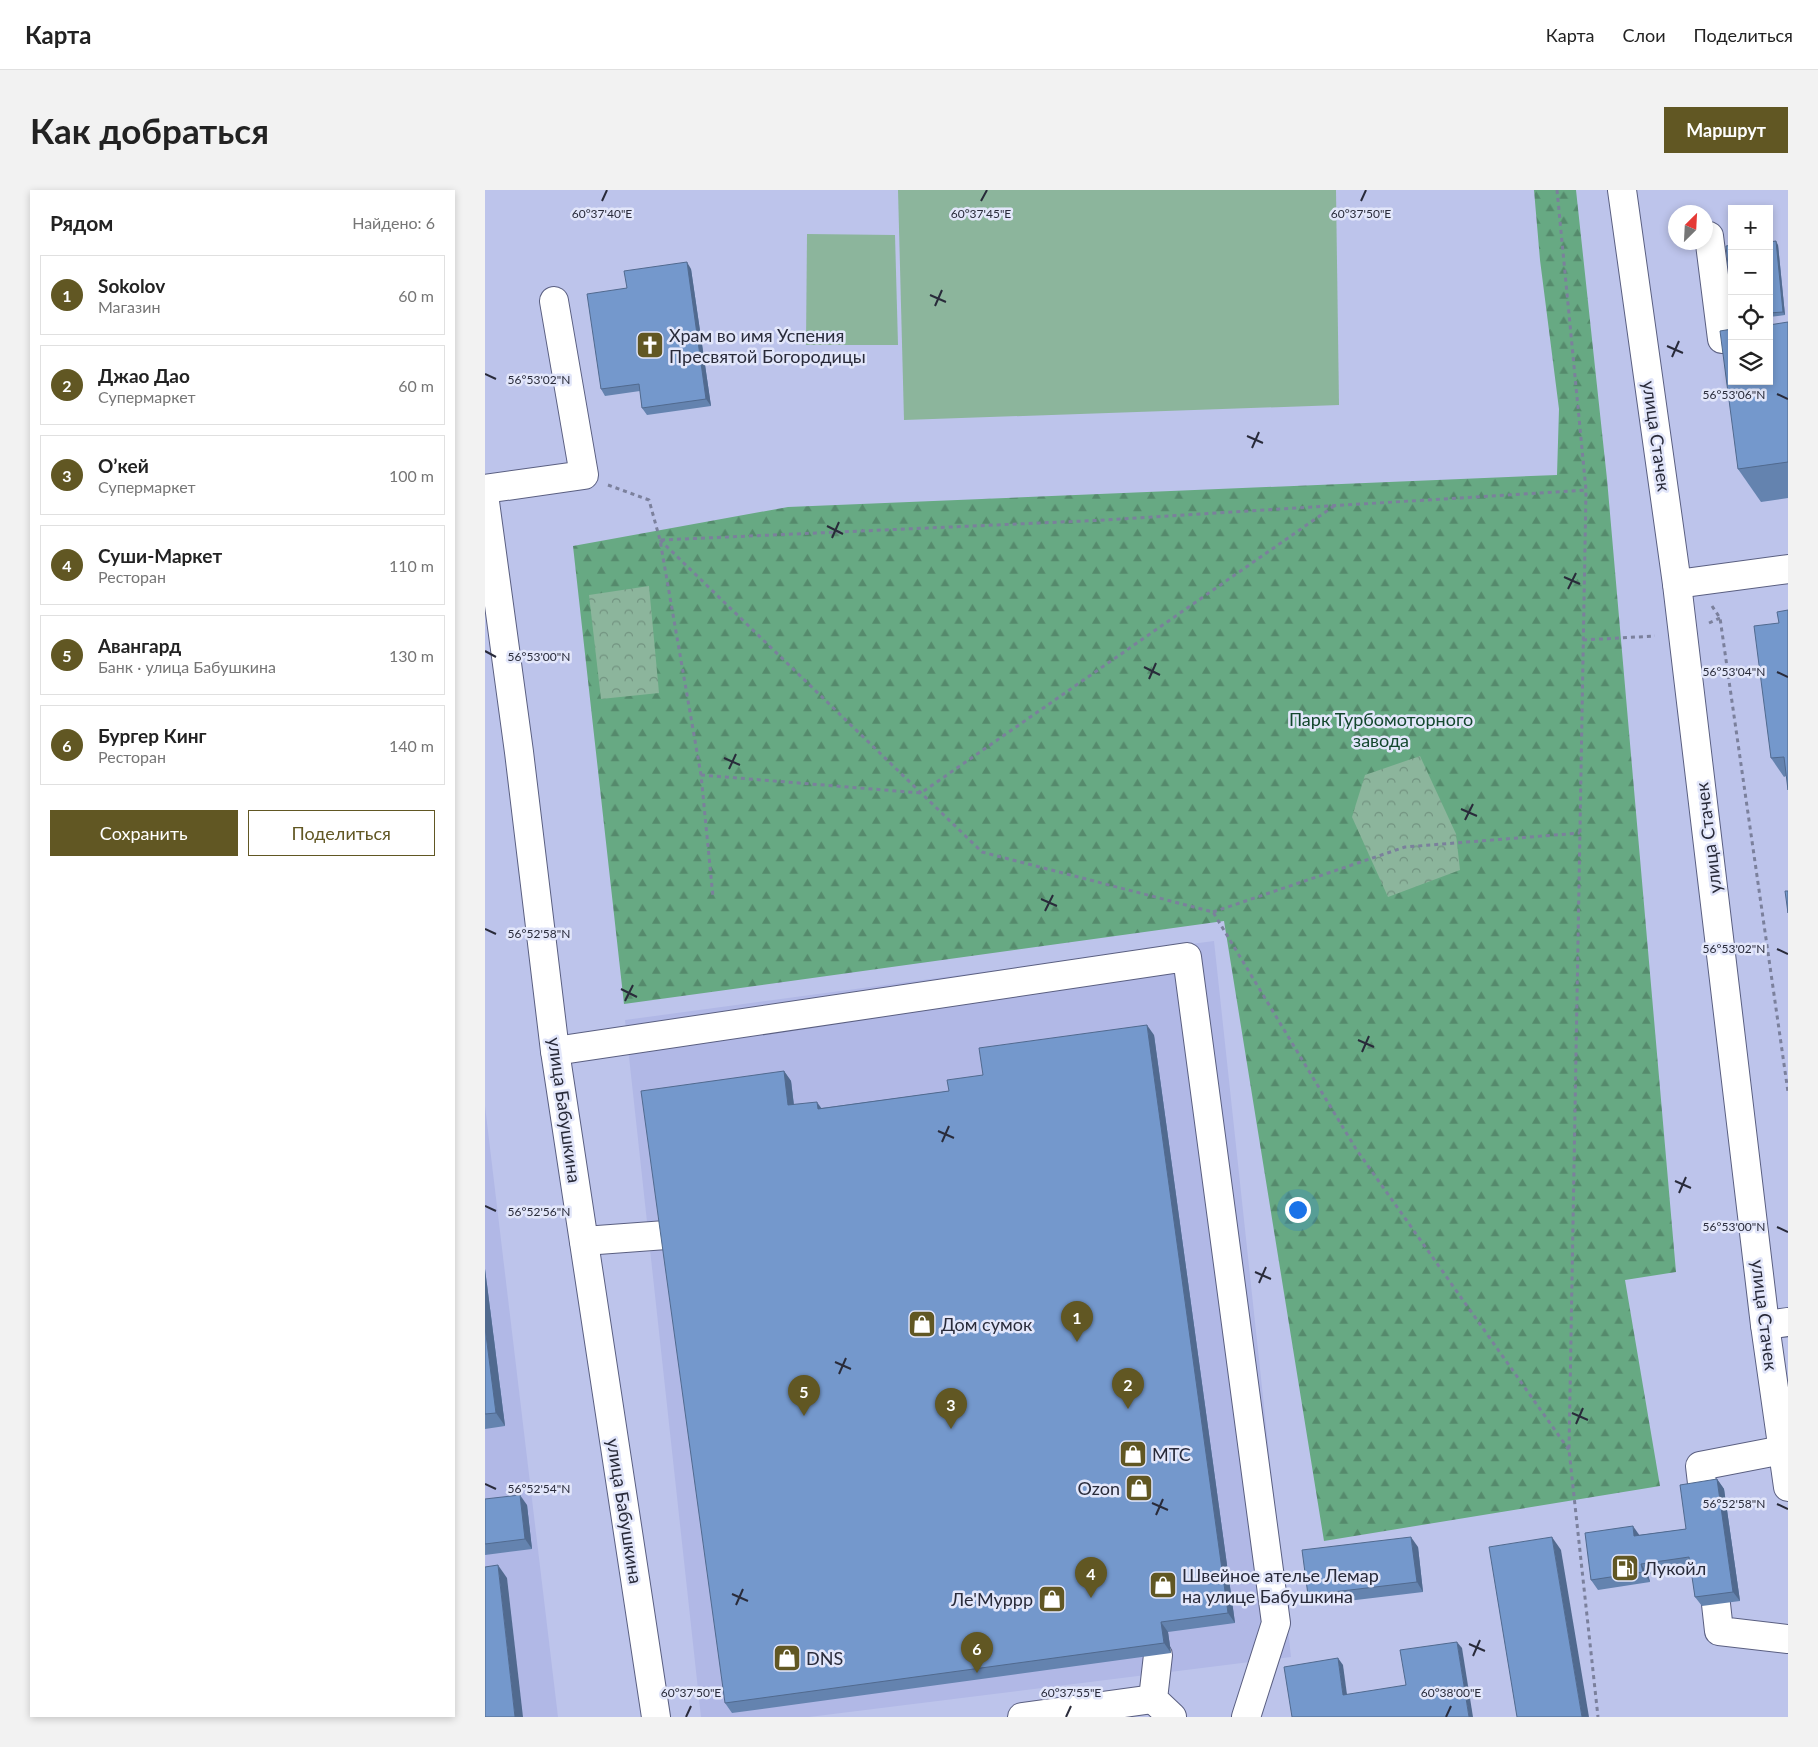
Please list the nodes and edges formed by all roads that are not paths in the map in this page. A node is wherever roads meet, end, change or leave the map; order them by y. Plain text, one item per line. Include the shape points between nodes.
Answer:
1 (1622, 190) edge
2 (1711, 250) edge
3 (554, 301) dead end
4 (1728, 338) edge
5 (485, 489) edge
6 (485, 502) edge
7 (1788, 569) edge
8 (1686, 583) junction
9 (555, 1051) junction
10 (666, 1235) edge
11 (584, 1241) junction
12 (1777, 1323) edge
13 (1783, 1450) junction
14 (1788, 1487) edge
15 (1788, 1639) edge
16 (1158, 1655) edge
17 (1162, 1708) edge
18 (656, 1717) edge
19 (1022, 1717) edge
20 (1246, 1717) edge

1 - 8 street, улица Стачек
2 - 4 street via 1722,339
3 - 5 street via 584,476
6 - 9 street, улица Бабушкина
7 - 8 street
8 - 12 street, улица Стачек
9 - 11 street, улица Бабушкина
9 - 20 street via 1187,957 1276,1623
10 - 11 street
11 - 18 street, улица Бабушкина
12 - 13 street, улица Стачек
13 - 14 street, улица Стачек
13 - 15 street via 1700,1466 1719,1631
16 - 17 street
17 - 19 street

